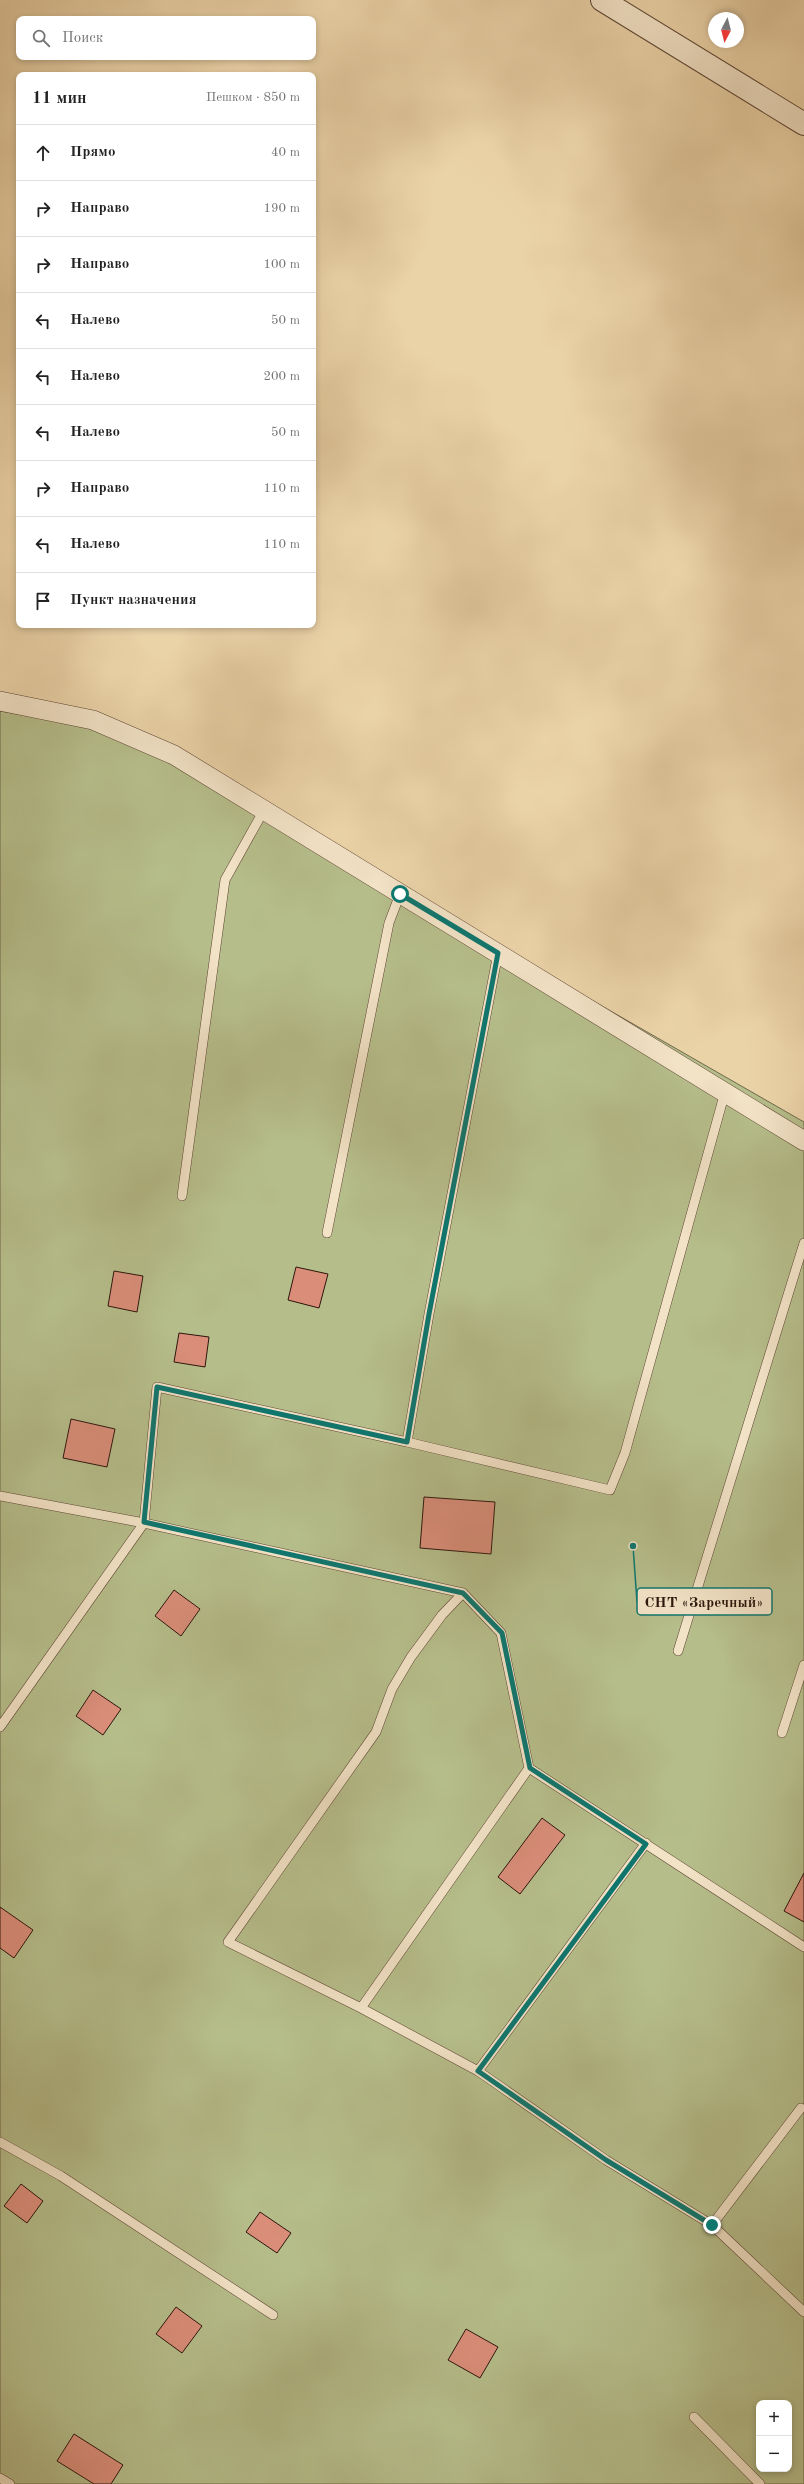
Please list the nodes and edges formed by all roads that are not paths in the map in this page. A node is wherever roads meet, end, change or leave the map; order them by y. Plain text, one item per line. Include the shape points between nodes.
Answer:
1 (602, 0) edge
2 (804, 124) edge
3 (0, 701) edge
4 (264, 810) junction
5 (400, 894) junction
6 (498, 953) junction
7 (725, 1092) junction
8 (804, 1141) edge
9 (182, 1196) dead end
10 (326, 1233) dead end
11 (804, 1243) edge
12 (407, 1442) junction
13 (0, 1496) edge
14 (144, 1522) junction
15 (463, 1593) junction
16 (678, 1651) dead end
17 (804, 1665) edge
18 (0, 1727) edge
19 (782, 1733) dead end
20 (530, 1768) junction
21 (646, 1844) junction
22 (804, 1947) edge
23 (361, 2008) junction
24 (478, 2071) junction
25 (803, 2108) edge
26 (0, 2142) edge
27 (712, 2225) junction
28 (804, 2312) edge
29 (273, 2315) dead end
30 (694, 2417) dead end
31 (0, 2478) edge
32 (10, 2484) edge
33 (760, 2484) edge

1 - 2 street
3 - 4 street via 93,720 174,755
4 - 5 street
4 - 9 lane via 225,880
5 - 6 street
5 - 10 lane via 389,923
6 - 7 street
6 - 12 lane
7 - 8 street
7 - 12 lane via 626,1453 610,1490
11 - 16 lane
12 - 14 lane via 157,1387
13 - 14 lane
14 - 15 lane
14 - 18 lane
15 - 20 lane via 502,1633
15 - 23 lane via 442,1615 411,1657 392,1689 376,1732 228,1942
17 - 19 lane
20 - 21 lane
20 - 23 lane
21 - 22 lane
21 - 24 lane
23 - 24 lane
24 - 27 lane via 606,2160
25 - 27 lane
26 - 29 lane via 61,2176
27 - 28 lane
30 - 33 lane
31 - 32 lane

